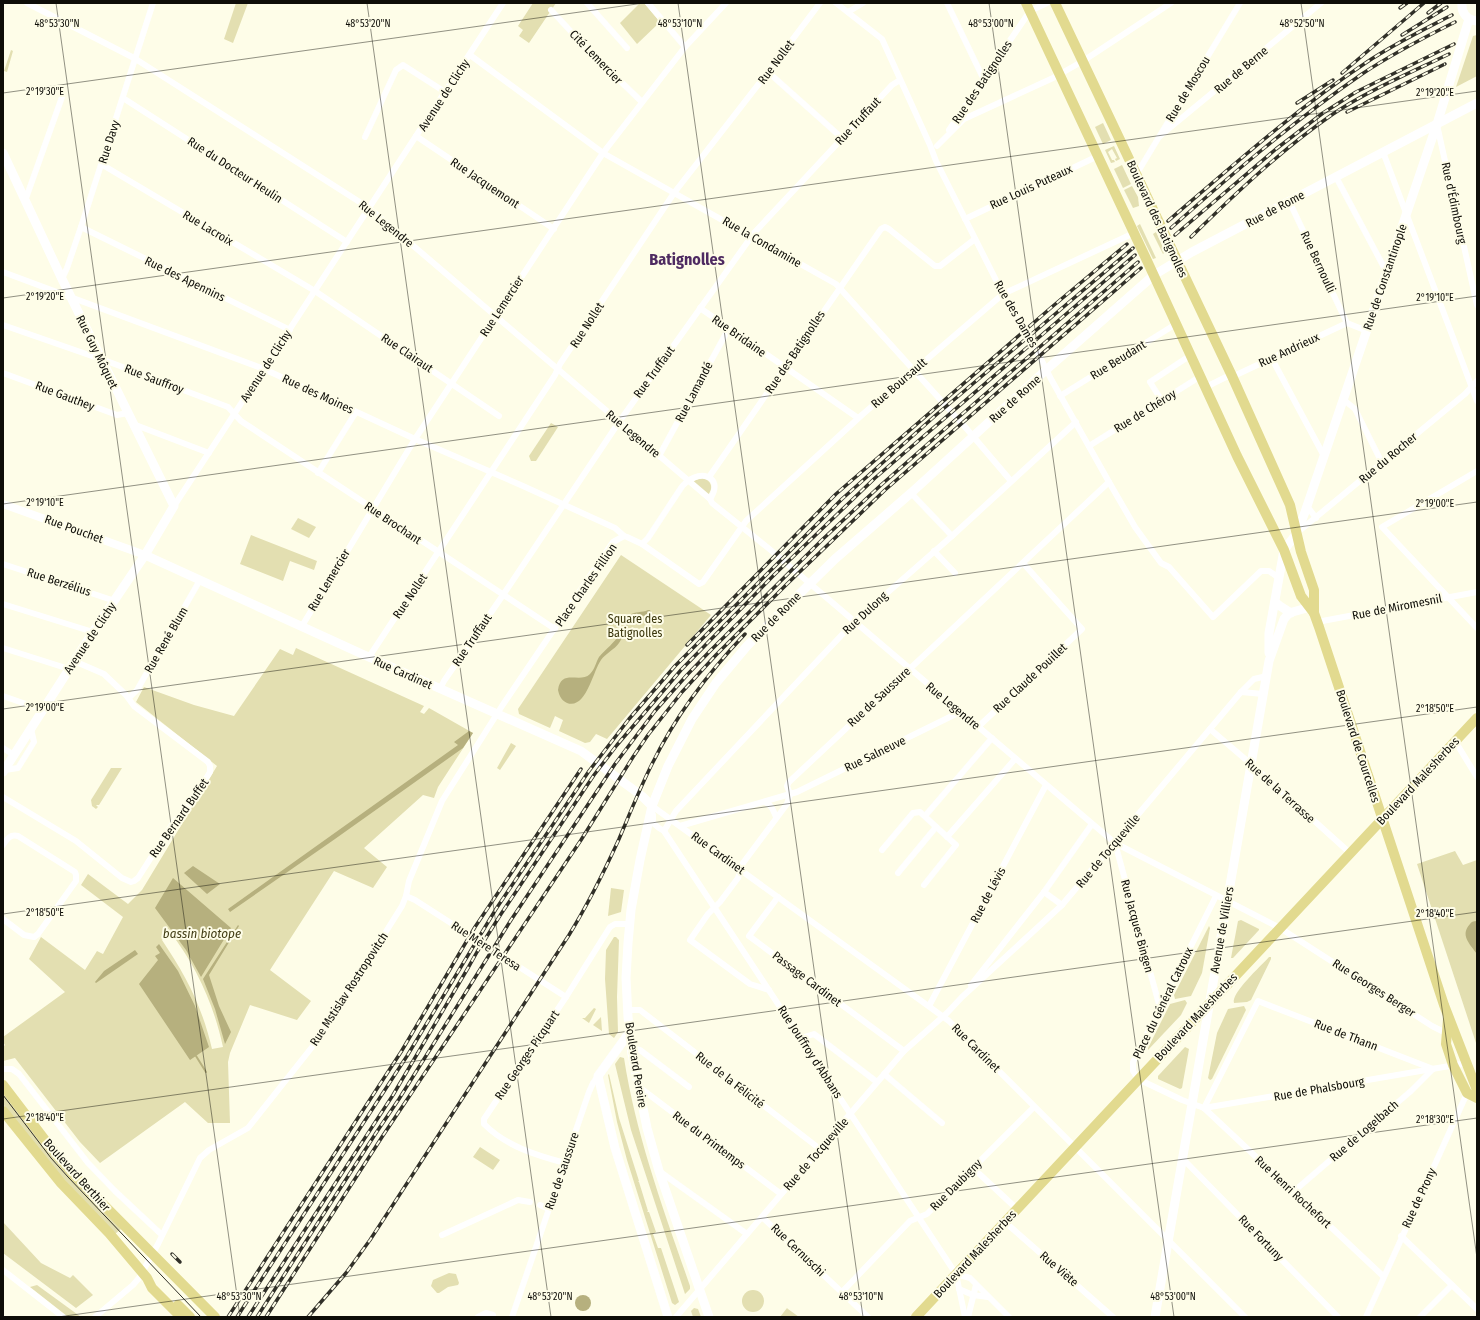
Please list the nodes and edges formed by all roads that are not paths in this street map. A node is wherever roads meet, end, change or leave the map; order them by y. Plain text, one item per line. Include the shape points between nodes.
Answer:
1 (27, 3) edge
2 (153, 3) edge
3 (503, 3) edge
4 (587, 3) edge
5 (648, 3) edge
6 (726, 3) edge
7 (820, 3) edge
8 (836, 3) edge
9 (863, 3) edge
10 (947, 3) edge
11 (1047, 3) edge
12 (1055, 3) edge
13 (1171, 3) edge
14 (1240, 3) edge
15 (1321, 3) edge
16 (1462, 3) edge
17 (1028, 7) edge
18 (551, 10) dead end
19 (848, 12) junction
20 (1473, 20) edge
21 (685, 47) junction
22 (626, 48) dead end
23 (470, 55) junction
24 (134, 58) junction
25 (1083, 61) junction
26 (768, 72) junction
27 (1059, 74) junction
28 (900, 80) junction
29 (984, 80) junction
30 (445, 92) junction
31 (62, 97) dead end
32 (123, 98) junction
33 (642, 102) junction
34 (1477, 103) edge
35 (1437, 124) junction
36 (416, 136) junction
37 (1160, 136) junction
38 (365, 137) dead end
39 (842, 138) junction
40 (937, 146) junction
41 (933, 152) junction
42 (1383, 152) junction
43 (3, 153) edge
44 (603, 153) junction
45 (1098, 156) junction
46 (101, 164) junction
47 (1136, 175) junction
48 (1336, 177) junction
49 (674, 193) junction
50 (25, 200) junction
51 (1289, 201) junction
52 (369, 208) junction
53 (1406, 214) junction
54 (965, 219) junction
55 (81, 227) junction
56 (554, 228) junction
57 (1134, 232) junction
58 (751, 236) junction
59 (975, 239) junction
60 (347, 242) junction
61 (1177, 261) junction
62 (3, 272) edge
63 (1387, 273) junction
64 (1154, 275) junction
65 (62, 279) junction
66 (839, 288) junction
67 (315, 291) junction
68 (1003, 294) junction
69 (71, 298) junction
70 (1477, 305) edge
71 (700, 308) junction
72 (495, 316) junction
73 (1347, 323) junction
74 (1176, 324) junction
75 (3, 325) edge
76 (728, 328) junction
77 (290, 330) junction
78 (1367, 331) junction
79 (1191, 356) junction
80 (1272, 358) junction
81 (101, 359) junction
82 (784, 368) junction
83 (264, 369) junction
84 (558, 370) junction
85 (1046, 370) junction
86 (914, 371) junction
87 (3, 372) edge
88 (1201, 376) junction
89 (1232, 376) junction
90 (1477, 381) edge
91 (452, 384) junction
92 (1206, 387) junction
93 (1472, 387) junction
94 (1060, 396) junction
95 (1344, 400) junction
96 (1162, 401) junction
97 (1477, 401) edge
98 (356, 412) junction
99 (128, 413) junction
100 (234, 414) junction
101 (499, 416) dead end
102 (858, 418) junction
103 (618, 422) junction
104 (1076, 422) junction
105 (133, 424) junction
106 (973, 437) junction
107 (415, 439) junction
108 (1089, 446) junction
109 (209, 453) junction
110 (659, 456) junction
111 (1324, 456) junction
112 (1382, 463) junction
113 (1477, 471) edge
114 (492, 472) junction
115 (318, 473) junction
116 (709, 477) junction
117 (688, 481) junction
118 (1011, 481) junction
119 (1109, 482) junction
120 (911, 493) junction
121 (710, 499) junction
122 (3, 504) edge
123 (563, 505) junction
124 (174, 506) junction
125 (1307, 506) junction
126 (372, 509) junction
127 (1316, 518) junction
128 (741, 526) junction
129 (1297, 533) junction
130 (624, 536) junction
131 (952, 536) junction
132 (642, 544) junction
133 (1284, 550) junction
134 (934, 551) junction
135 (438, 553) junction
136 (145, 555) junction
137 (1023, 563) junction
138 (3, 564) edge
139 (955, 573) dead end
140 (1279, 578) junction
141 (200, 580) junction
142 (806, 581) junction
143 (703, 582) joint
144 (1477, 592) edge
145 (503, 595) junction
146 (1447, 597) junction
147 (115, 601) junction
148 (1275, 602) junction
149 (3, 604) edge
150 (1314, 612) junction
151 (1291, 613) junction
152 (854, 622) junction
153 (302, 626) junction
154 (1477, 628) edge
155 (554, 629) junction
156 (93, 632) junction
157 (3, 648) edge
158 (369, 657) junction
159 (74, 661) junction
160 (1269, 661) junction
161 (69, 669) junction
162 (909, 669) junction
163 (1267, 676) junction
164 (440, 689) junction
165 (1241, 692) junction
166 (1264, 694) junction
167 (3, 696) edge
168 (129, 698) junction
169 (43, 710) junction
170 (960, 712) junction
171 (498, 715) junction
172 (1477, 718) edge
173 (978, 727) junction
174 (31, 729) junction
175 (1210, 729) junction
176 (992, 738) junction
177 (1455, 741) junction
178 (3, 748) edge
179 (14, 755) junction
180 (1015, 759) junction
181 (1251, 764) junction
182 (4, 771) edge
183 (1477, 777) edge
184 (1046, 785) junction
185 (790, 794) junction
186 (3, 798) edge
187 (765, 802) junction
188 (652, 806) junction
189 (925, 816) junction
190 (776, 817) junction
191 (671, 820) junction
192 (1382, 820) junction
193 (1092, 824) junction
194 (680, 826) junction
195 (936, 827) junction
196 (664, 831) junction
197 (947, 837) junction
198 (1114, 843) junction
199 (3, 845) edge
200 (882, 850) dead end
201 (1350, 854) junction
202 (741, 870) junction
203 (898, 873) dead end
204 (924, 885) dead end
205 (1044, 892) junction
206 (406, 896) junction
207 (1216, 896) junction
208 (778, 897) junction
209 (1227, 901) junction
210 (1062, 905) junction
211 (714, 908) junction
212 (3, 919) edge
213 (630, 924) junction
214 (1280, 928) junction
215 (769, 990) junction
216 (566, 997) junction
217 (962, 997) junction
218 (1209, 1004) junction
219 (929, 1006) junction
220 (1160, 1008) junction
221 (627, 1010) junction
222 (1448, 1015) junction
223 (943, 1017) junction
224 (629, 1033) junction
225 (1447, 1034) junction
226 (800, 1038) junction
227 (1458, 1039) junction
228 (630, 1047) junction
229 (904, 1051) junction
230 (1467, 1063) junction
231 (1453, 1066) junction
232 (3, 1069) edge
233 (1433, 1069) junction
234 (884, 1074) junction
235 (598, 1076) junction
236 (1138, 1079) junction
237 (877, 1082) junction
238 (3, 1085) edge
239 (637, 1086) junction
240 (689, 1086) dead end
241 (1472, 1092) edge
242 (1477, 1098) edge
243 (1192, 1104) junction
244 (1034, 1107) junction
245 (1204, 1108) junction
246 (3, 1111) edge
247 (850, 1114) junction
248 (942, 1123) dead end
249 (1074, 1147) junction
250 (820, 1149) junction
251 (1183, 1159) junction
252 (565, 1163) junction
253 (973, 1168) junction
254 (659, 1171) junction
255 (1293, 1192) junction
256 (781, 1194) junction
257 (530, 1202) dead end
258 (540, 1205) dead end
259 (549, 1208) junction
260 (1017, 1209) junction
261 (762, 1216) junction
262 (919, 1218) junction
263 (1005, 1222) junction
264 (747, 1234) junction
265 (162, 1235) junction
266 (442, 1235) dead end
267 (1401, 1236) junction
268 (1168, 1240) junction
269 (158, 1260) junction
270 (3, 1270) edge
271 (956, 1274) junction
272 (1383, 1276) junction
273 (147, 1278) junction
274 (976, 1285) junction
275 (1452, 1285) junction
276 (959, 1289) junction
277 (699, 1290) junction
278 (842, 1292) junction
279 (973, 1295) junction
280 (988, 1297) junction
281 (1477, 1309) edge
282 (492, 1315) dead end
283 (63, 1317) edge
284 (95, 1317) edge
285 (181, 1317) edge
286 (190, 1317) edge
287 (206, 1317) edge
288 (215, 1317) edge
289 (478, 1317) edge
290 (512, 1317) edge
291 (668, 1317) edge
292 (676, 1317) edge
293 (709, 1317) edge
294 (868, 1317) edge
295 (916, 1317) edge
296 (965, 1317) edge
297 (968, 1317) edge
298 (1009, 1317) edge
299 (1113, 1317) edge
300 (1155, 1317) edge
301 (1245, 1317) edge
302 (1338, 1317) edge
303 (1366, 1317) edge
304 (1420, 1317) edge

1 - 24 street, Rue Legendre
2 - 24 street, Rue Davy
3 - 23 street, Avenue de Clichy
4 - 22 street
5 - 21 street
6 - 21 street, Rue Lemercier
7 - 26 street, Rue Nollet
8 - 19 street, Rue des Dames
9 - 19 street
10 - 29 street
11 - 17 street
12 - 25 main road, Boulevard des Batignolles
13 - 25 street
14 - 37 street, Rue de Moscou
15 - 37 street, Rue de Berne
16 - 20 main road via 1463,12
17 - 27 main road
17 - 29 street, Rue des Batignolles
18 - 33 street, Cité Lemercier
19 - 28 street, Rue des Dames via 882,39
20 - 35 main road, Rue de Constantinople
21 - 33 street, Rue Lemercier
23 - 30 street, Avenue de Clichy
23 - 44 street, Rue la Condamine
24 - 32 street, Rue Davy
24 - 52 street, Rue Legendre
25 - 27 street
25 - 47 main road, Boulevard des Batignolles
26 - 39 street
26 - 49 street, Rue Nollet
27 - 40 street via 964,119
27 - 45 main road
28 - 39 street, Rue Truffaut via 892,85
28 - 41 street, Rue des Dames
29 - 40 street, Rue des Batignolles
30 - 36 street, Avenue de Clichy
30 - 38 street via 403,65 396,70
31 - 50 street
32 - 46 street, Rue Davy
32 - 60 street, Rue du Docteur Heulin
33 - 44 street, Rue Lemercier
34 - 35 main road, Rue de Rome
35 - 42 main road, Rue de Rome
35 - 53 main road, Rue de Constantinople
35 - 70 street, Rue d'Édimbourg
36 - 52 street, Avenue de Clichy
36 - 56 street, Rue Jacquemont
37 - 47 street, Rue de Moscou
39 - 58 street, Rue Truffaut
40 - 41 street, Rue des Batignolles
41 - 54 street, Rue des Dames
42 - 48 main road, Rue de Rome
42 - 53 street
43 - 50 main road, Rue Guy Môquet
44 - 49 street, Rue la Condamine
44 - 56 street, Rue Lemercier
45 - 54 street, Rue Louis Puteaux
45 - 57 main road
46 - 55 street, Rue Davy
46 - 67 street, Rue Lacroix
47 - 61 main road, Boulevard des Batignolles
48 - 51 main road, Rue de Rome
48 - 63 street
49 - 58 street, Rue la Condamine
49 - 84 street, Rue Nollet
50 - 65 main road, Rue Guy Môquet
51 - 61 main road, Rue de Rome
51 - 73 street, Rue Bernoulli
52 - 60 street, Avenue de Clichy
52 - 72 street, Rue Legendre
53 - 63 main road, Rue de Constantinople
53 - 93 street
54 - 59 street, Rue des Dames
55 - 65 street, Rue Davy
55 - 77 street, Rue des Apennins
56 - 72 street, Rue Lemercier
57 - 64 main road
57 - 68 street, Rue Boursault
58 - 66 street, Rue la Condamine
58 - 71 street, Rue Truffaut
59 - 66 street, Rue des Batignolles via 940,266 935,266 889,229 882,228
59 - 68 street, Rue des Dames
60 - 67 street, Avenue de Clichy
61 - 64 main road, Rue de Rome
61 - 89 main road, Boulevard des Batignolles
62 - 69 street, Rue des Moines
63 - 78 main road, Rue de Constantinople
64 - 74 main road
64 - 85 main road, Rue de Rome
65 - 69 main road, Rue Guy Môquet
66 - 82 street, Rue des Batignolles
66 - 86 street, Rue la Condamine
67 - 77 street, Avenue de Clichy
67 - 91 street, Rue Clairaut
68 - 85 street, Rue des Dames
68 - 86 street, Rue Boursault
69 - 81 main road, Rue Guy Môquet
69 - 83 street, Rue des Moines
71 - 76 street, Rue Bridaine
71 - 103 street, Rue Truffaut
72 - 84 street, Rue Legendre
72 - 91 street, Rue Lemercier
73 - 78 street
73 - 80 street, Rue Andrieux
74 - 79 main road
74 - 94 street, Rue Beudant
75 - 81 street, Rue Sauffroy
76 - 82 street, Rue Bridaine
76 - 110 street, Rue Lamandé
77 - 83 street, Avenue de Clichy
78 - 95 main road, Rue de Constantinople
79 - 88 main road
79 - 96 street via 1150,382
80 - 89 street, Rue Andrieux
80 - 111 street
81 - 99 main road, Rue Guy Môquet
81 - 100 street, Rue Sauffroy via 228,407
82 - 102 street, Rue Bridaine
82 - 116 street, Rue des Batignolles
83 - 98 street, Rue des Moines
83 - 100 street, Avenue de Clichy
84 - 103 street, Rue Legendre
84 - 114 street, Rue Nollet
85 - 94 street, Rue des Dames
85 - 106 main road, Rue de Rome
86 - 102 street, Rue Boursault
86 - 106 street, Rue la Condamine
87 - 99 street, Rue Gauthey via 117,415
88 - 92 main road
88 - 96 street, Rue de Chéroy
89 - 92 street
89 - 129 main road, Boulevard des Batignolles via 1290,505
90 - 93 street, Rue du Rocher
91 - 101 street, Rue Clairaut
91 - 107 street, Rue Lemercier
92 - 133 main road
93 - 97 street
93 - 112 street, Rue du Rocher
94 - 104 street, Rue des Dames
95 - 111 main road, Rue de Constantinople
95 - 112 street via 1355,409
96 - 108 street, Rue de Chéroy
98 - 107 street, Rue des Moines
98 - 115 street
99 - 105 main road, Rue Guy Môquet
100 - 109 street, Avenue de Clichy
100 - 115 street, Rue Brochant
102 - 128 street, Rue Boursault
103 - 110 street, Rue Legendre
103 - 123 street, Rue Truffaut
104 - 108 street, Rue des Dames
104 - 118 street, Rue Dulong
105 - 109 street
105 - 124 main road, Rue Guy Môquet
106 - 118 street, Rue la Condamine
106 - 120 main road, Rue de Rome
107 - 114 street, Rue des Moines
107 - 126 street, Rue Lemercier
108 - 119 street, Rue des Dames
109 - 124 street, Avenue de Clichy
110 - 117 street, Rue Legendre
111 - 125 main road, Rue de Constantinople
112 - 127 street, Rue du Rocher
113 - 146 street via 1382,527
114 - 123 street, Rue des Moines
114 - 135 street, Rue Nollet
115 - 126 street, Rue Brochant
116 - 117 street via 700,475
116 - 121 street via 714,487
117 - 121 street, Rue Legendre
117 - 132 street
118 - 131 street, Rue Dulong
119 - 137 street, Rue de Saussure
119 - 140 street, Rue des Dames via 1135,527 1161,563 1169,567 1213,617 1261,571 1269,571
120 - 131 street
120 - 142 main road, Rue de Rome
121 - 128 street, Rue Legendre
122 - 136 street, Rue Pouchet
123 - 130 street, Rue des Moines via 614,528
123 - 145 street, Rue Truffaut
124 - 136 main road, Avenue de Clichy
125 - 127 street
125 - 129 main road, Rue de Constantinople
126 - 135 street, Rue Brochant
126 - 153 street, Rue Lemercier
127 - 129 street, Rue du Rocher
128 - 142 street, Rue Legendre
128 - 143 street, Rue Boursault
129 - 133 main road, Rue de Constantinople
129 - 150 main road, Boulevard de Courcelles via 1314,590
130 - 132 street, Place Charles Fillion
130 - 155 street, Place Charles Fillion via 613,542
131 - 134 street, Rue Dulong
132 - 143 street, Place Charles Fillion via 699,584
133 - 140 main road, Avenue de Villiers
133 - 150 main road, Boulevard de Courcelles via 1301,596
134 - 139 street
134 - 152 street, Rue Dulong
135 - 145 street, Rue Brochant
135 - 158 street, Rue Nollet
136 - 141 main road, Rue Cardinet
136 - 147 main road, Avenue de Clichy
137 - 162 street, Rue de Saussure
137 - 173 street, Rue Claude Pouillet via 1082,629
138 - 147 street, Rue Berzélius
140 - 148 main road, Avenue de Villiers
141 - 153 main road, Rue Cardinet
141 - 168 street, Rue René Blum via 137,690
142 - 152 street, Rue Legendre
142 - 188 main road, Rue de Rome via 716,683 692,719
144 - 146 street, Rue de Miromesnil
145 - 155 street, Rue Brochant
145 - 164 street, Rue Truffaut
146 - 150 street, Rue de Miromesnil
146 - 154 street
147 - 156 main road, Avenue de Clichy
148 - 151 main road
148 - 160 main road, Avenue de Villiers via 1269,633
149 - 156 street
150 - 151 main road
150 - 192 main road, Boulevard de Courcelles
151 - 160 main road, Avenue de Villiers via 1282,622
152 - 162 street, Rue Legendre
152 - 191 street, Rue Dulong via 676,811
153 - 158 main road, Rue Cardinet
155 - 171 street, Place Charles Fillion
156 - 159 main road, Avenue de Clichy
157 - 161 street
158 - 164 main road, Rue Cardinet
159 - 161 main road, Avenue de Clichy
159 - 168 street, Rue Bernard Buffet via 104,674
160 - 163 main road, Avenue de Villiers
161 - 169 main road, Avenue de Clichy
162 - 170 street, Rue Legendre
162 - 185 street, Rue de Saussure via 789,782 787,786
163 - 165 street, Rue de Tocqueville via 1254,679
163 - 166 main road, Avenue de Villiers
164 - 171 main road, Rue Cardinet
165 - 166 street
165 - 175 street, Rue de Tocqueville
166 - 181 main road, Avenue de Villiers
167 - 169 street
168 - 186 street, Rue Bernard Buffet via 134,706 210,766 210,772 194,798 173,823 135,881 124,880 76,841
169 - 174 main road, Avenue de Clichy
170 - 173 street, Rue Legendre
170 - 185 street, Rue Salneuve
171 - 188 main road, Rue Cardinet via 582,751
171 - 206 street, Rue Mstislav Rostropovitch via 442,801 409,881
172 - 177 main road, Boulevard Malesherbes
173 - 176 street, Rue Legendre
174 - 179 main road, Avenue de Clichy
174 - 182 street, Avenue de Clichy via 34,742 18,768
175 - 181 street, Rue de la Terrasse
175 - 198 street, Rue de Tocqueville
176 - 180 street, Rue Legendre
176 - 189 street
177 - 183 street
177 - 192 main road, Boulevard Malesherbes
178 - 179 street
179 - 182 main road, Avenue de Clichy
180 - 184 street, Rue Legendre
180 - 197 street
181 - 201 street, Rue de la Terrasse
181 - 209 main road, Avenue de Villiers
184 - 193 street, Rue Legendre
184 - 219 street, Rue de Lévis
185 - 187 street, Rue Salneuve
185 - 190 street, Rue de Saussure via 787,804
187 - 190 street via 773,808
187 - 194 street, Rue Salneuve
188 - 191 street
188 - 196 street, Rue Jouffroy d'Abbans via 653,823
188 - 213 main road, Boulevard Pereire
189 - 195 street
189 - 200 street via 920,812 913,813
190 - 202 street, Rue de Saussure via 743,863
191 - 194 street, Rue Cardinet
191 - 196 street
192 - 201 main road, Boulevard Malesherbes
192 - 222 main road, Boulevard de Courcelles
193 - 198 street, Rue Legendre
193 - 205 street, Rue de Tocqueville
194 - 202 street, Rue Cardinet
195 - 197 street
195 - 203 street
196 - 211 street, Rue Jouffroy d'Abbans
197 - 204 street via 956,845
198 - 207 street, Rue Legendre
198 - 210 street, Rue de Tocqueville
198 - 220 street, Rue Jacques Bingen
199 - 212 street via 10,837 18,836 75,872 77,878 34,937 24,935
201 - 214 main road, Boulevard Malesherbes
202 - 208 street, Rue Cardinet
202 - 211 street, Rue de Saussure via 738,878
205 - 210 street
205 - 217 street, Rue de Tocqueville
206 - 216 street, Rue Mère Teresa
206 - 265 street, Rue Mstislav Rostropovitch via 320,1037 248,1128 209,1150 200,1158
207 - 209 street
207 - 220 street, Place du Général Catroux
208 - 219 street, Rue Cardinet
208 - 229 street, Passage Cardinet via 749,936
209 - 214 street
209 - 218 main road, Avenue de Villiers
210 - 217 street, Rue de Tocqueville
211 - 215 street, Rue Jouffroy d'Abbans
211 - 215 street, Rue de Saussure via 690,940 750,984
213 - 216 street, Rue Georges Picquart via 615,924 610,927
213 - 221 main road, Boulevard Pereire via 626,978
214 - 218 main road, Boulevard Malesherbes
214 - 225 street, Rue Georges Berger
215 - 226 street, Rue Jouffroy d'Abbans
216 - 252 street, Rue Georges Picquart via 484,1119 484,1124 490,1130 514,1146
217 - 223 street, Rue de Tocqueville
218 - 236 main road, Boulevard Malesherbes
218 - 243 main road, Avenue de Villiers
219 - 223 street, Rue Cardinet
220 - 236 street, Place du Général Catroux via 1133,1062 1133,1070
221 - 224 main road, Boulevard Pereire
221 - 250 street, Rue de la Félicité via 640,1010
222 - 225 main road
222 - 227 main road, Boulevard de Courcelles
223 - 229 street, Rue de Tocqueville
223 - 244 street, Rue Cardinet
224 - 228 main road, Boulevard Pereire
224 - 235 main road, Rue de Saussure
225 - 227 street, Rue Georges Berger
225 - 231 main road via 1446,1044
226 - 237 street via 814,1034
226 - 247 street, Rue Jouffroy d'Abbans
227 - 230 main road, Boulevard de Courcelles
228 - 239 main road, Boulevard Pereire
228 - 240 street via 640,1050
229 - 234 street, Rue de Tocqueville
230 - 231 street, Rue de Phalsbourg
230 - 241 main road, Boulevard de Courcelles via 1473,1080
231 - 233 street, Rue de Phalsbourg
231 - 241 main road
232 - 265 street via 13,1070 19,1074 88,1163
233 - 245 street, Rue de Phalsbourg
233 - 245 street, Rue de Thann via 1258,1001
233 - 255 street, Rue de Logelbach via 1411,1091
234 - 237 street, Rue de Tocqueville
234 - 248 street
235 - 252 street, Rue de Saussure via 593,1083
235 - 291 main road via 615,1148
236 - 243 street
236 - 249 main road, Boulevard Malesherbes
237 - 247 street, Rue de Tocqueville
238 - 269 main road, Boulevard Berthier via 74,1175
239 - 254 main road, Boulevard Pereire
239 - 256 street, Rue du Printemps
241 - 242 main road
241 - 267 street, Rue de Prony
243 - 245 street
243 - 251 main road, Avenue de Villiers
244 - 249 street, Rue Cardinet
244 - 253 street, Rue Daubigny
245 - 255 street, Rue Henri Rochefort
246 - 273 main road, Boulevard Berthier via 61,1183 109,1233
247 - 250 street, Rue de Tocqueville
247 - 262 street, Rue Jouffroy d'Abbans
249 - 260 main road, Boulevard Malesherbes
249 - 268 street, Rue Cardinet
250 - 256 street, Rue de Tocqueville
251 - 268 main road, Avenue de Villiers
251 - 302 street, Rue Fortuny
252 - 259 street, Rue de Saussure
253 - 260 street
253 - 262 street, Rue Daubigny via 927,1214
254 - 264 street
254 - 277 main road, Boulevard Pereire
255 - 272 street, Rue Henri Rochefort
256 - 261 street, Rue de Tocqueville
257 - 266 street via 518,1200
258 - 259 street
259 - 290 street, Rue de Saussure
260 - 263 main road, Boulevard Malesherbes
261 - 264 street, Rue de Tocqueville
261 - 278 street, Rue Cernuschi
262 - 271 street, Rue Jouffroy d'Abbans
262 - 278 street, Rue Daubigny via 910,1222
263 - 271 main road, Boulevard Malesherbes
263 - 299 street, Rue Viète
264 - 277 street, Rue de Tocqueville
265 - 284 street, Rue Mstislav Rostropovitch via 134,1283
267 - 272 street, Rue de Prony
267 - 275 street
268 - 300 main road, Avenue de Villiers
268 - 301 street, Rue Cardinet
269 - 287 main road, Boulevard Berthier via 166,1275
269 - 288 main road, Boulevard Berthier
270 - 283 street
271 - 274 street via 970,1278
271 - 276 street, Rue Jouffroy d'Abbans
271 - 295 main road, Boulevard Malesherbes
272 - 303 street, Rue de Prony
273 - 285 main road, Boulevard Berthier via 152,1288
273 - 286 main road, Boulevard Berthier via 157,1283
274 - 279 street
274 - 280 street
275 - 281 street
275 - 304 street
276 - 279 street
276 - 296 street, Rue Jouffroy d'Abbans
277 - 292 street, Rue de Tocqueville
277 - 293 main road, Boulevard Pereire
278 - 294 street, Rue Cernuschi
279 - 280 street
279 - 297 street
280 - 298 street
282 - 289 street via 486,1313

